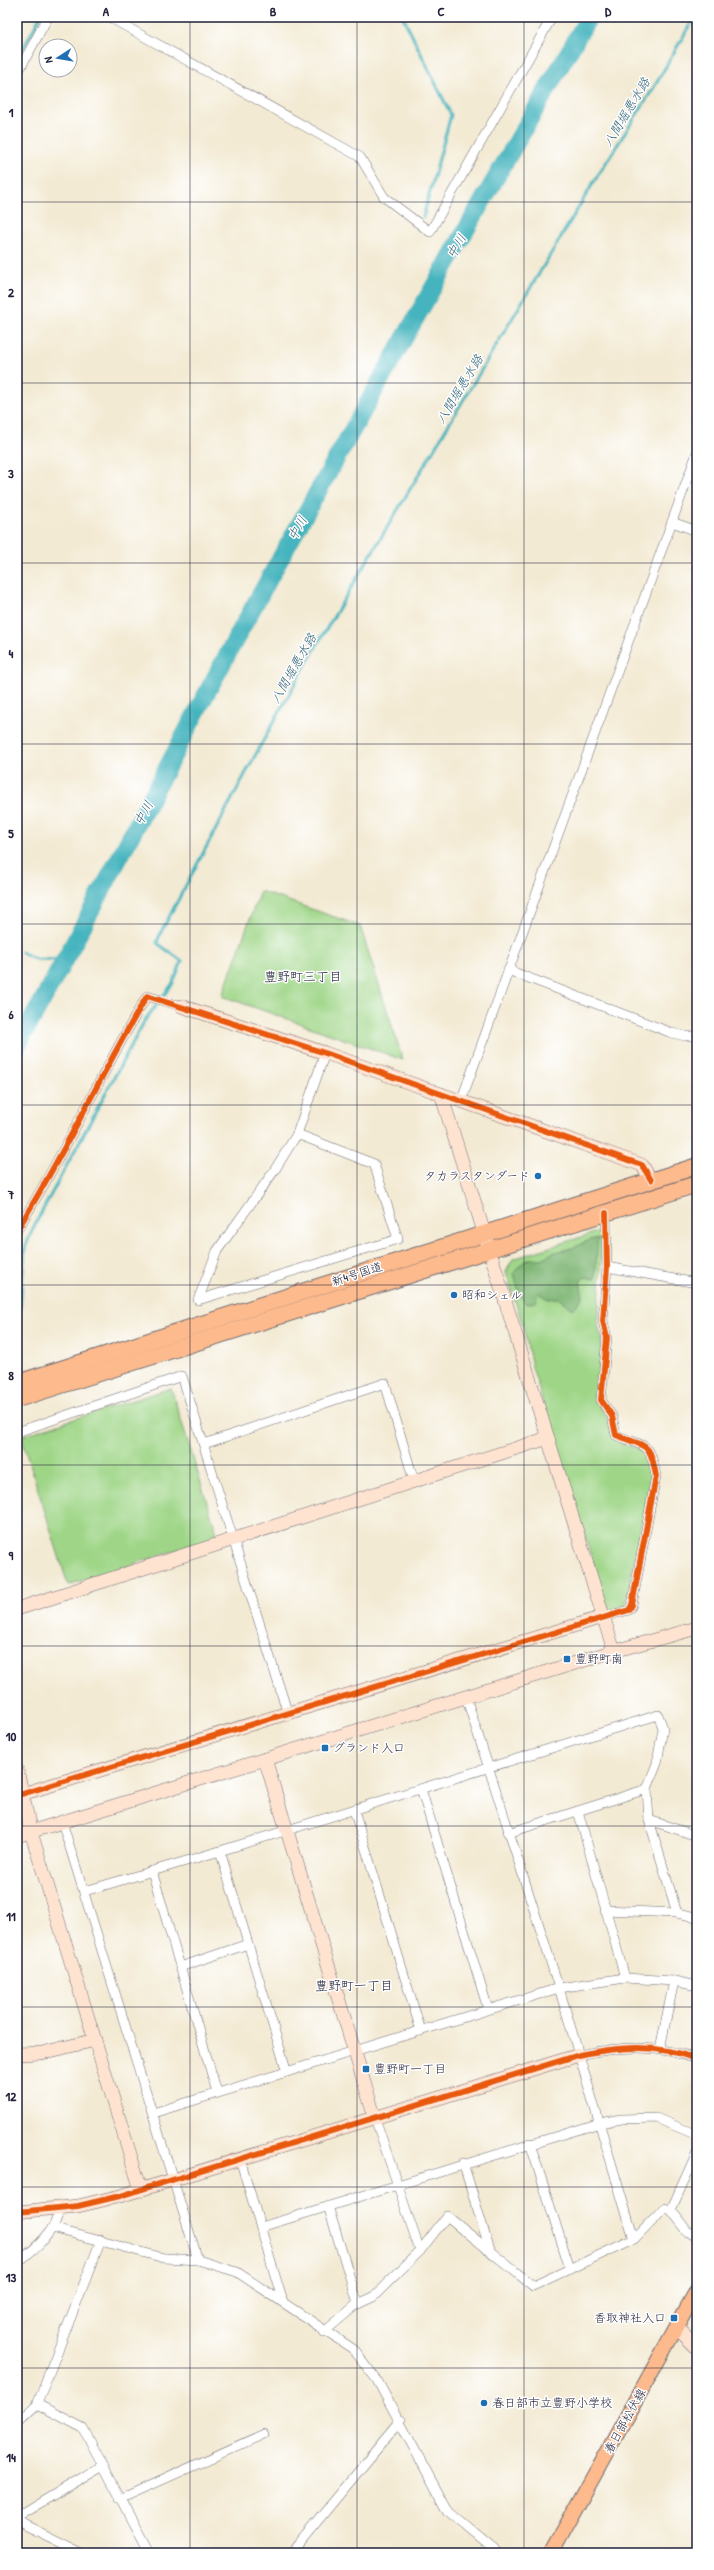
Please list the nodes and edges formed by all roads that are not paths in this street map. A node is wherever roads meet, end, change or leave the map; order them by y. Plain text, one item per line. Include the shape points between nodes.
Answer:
1 (48, 17) edge
2 (109, 17) edge
3 (552, 17) edge
4 (17, 74) edge
5 (697, 453) edge
6 (672, 522) junction
7 (697, 531) edge
8 (508, 970) junction
9 (181, 1006) joint
10 (697, 1036) edge
11 (325, 1053) junction
12 (441, 1094) junction
13 (461, 1101) junction
14 (297, 1134) junction
15 (697, 1166) edge
16 (651, 1180) junction
17 (697, 1184) edge
18 (606, 1213) junction
19 (17, 1230) edge
20 (485, 1232) junction
21 (490, 1250) junction
22 (607, 1267) junction
23 (697, 1283) edge
24 (17, 1383) edge
25 (17, 1399) edge
26 (17, 1432) edge
27 (548, 1438) junction
28 (204, 1444) junction
29 (414, 1481) junction
30 (233, 1538) junction
31 (17, 1609) edge
32 (604, 1617) junction
33 (697, 1628) edge
34 (614, 1651) junction
35 (466, 1697) junction
36 (287, 1712) junction
37 (265, 1759) junction
38 (487, 1768) junction
39 (17, 1770) edge
40 (421, 1789) junction
41 (647, 1789) junction
42 (22, 1794) junction
43 (354, 1810) junction
44 (578, 1811) junction
45 (649, 1820) junction
46 (62, 1822) junction
47 (286, 1830) junction
48 (31, 1832) junction
49 (508, 1833) junction
50 (17, 1836) edge
51 (697, 1836) edge
52 (220, 1851) junction
53 (152, 1871) junction
54 (85, 1890) junction
55 (605, 1910) junction
56 (677, 1913) junction
57 (697, 1917) edge
58 (248, 1944) junction
59 (180, 1967) junction
60 (625, 1978) junction
61 (674, 1981) junction
62 (697, 1986) edge
63 (558, 1988) junction
64 (488, 2010) junction
65 (422, 2031) junction
66 (95, 2040) junction
67 (660, 2049) junction
68 (354, 2051) junction
69 (17, 2054) edge
70 (579, 2056) junction
71 (697, 2059) edge
72 (287, 2072) junction
73 (217, 2092) junction
74 (153, 2112) junction
75 (375, 2118) junction
76 (600, 2123) junction
77 (697, 2135) edge
78 (530, 2143) junction
79 (697, 2152) edge
80 (240, 2159) junction
81 (463, 2163) junction
82 (173, 2180) junction
83 (396, 2185) junction
84 (141, 2190) junction
85 (328, 2206) junction
86 (58, 2209) junction
87 (671, 2210) junction
88 (17, 2212) edge
89 (260, 2227) junction
90 (52, 2228) junction
91 (697, 2238) edge
92 (634, 2239) junction
93 (101, 2240) junction
94 (420, 2251) junction
95 (491, 2254) junction
96 (198, 2260) junction
97 (17, 2263) edge
98 (570, 2269) junction
99 (697, 2290) edge
100 (283, 2302) junction
101 (358, 2304) junction
102 (677, 2328) junction
103 (324, 2332) junction
104 (697, 2348) edge
105 (38, 2404) junction
106 (401, 2420) junction
107 (17, 2423) edge
108 (264, 2434) dead end
109 (103, 2465) junction
110 (120, 2499) junction
111 (17, 2517) edge
112 (17, 2521) edge
113 (82, 2553) edge
114 (150, 2553) edge
115 (291, 2553) edge
116 (497, 2553) edge
117 (552, 2553) edge

1 - 4 street
2 - 3 street via 360,157 384,197 430,232
5 - 6 street
6 - 7 street
6 - 8 street
8 - 10 street via 672,1033
8 - 13 street
9 - 11 street
9 - 19 street via 147,996 120,1042 54,1169
11 - 12 street
11 - 14 street
12 - 13 street
12 - 20 street
13 - 16 street via 642,1165
14 - 14 street via 274,1172 217,1251 198,1300 398,1239 374,1164
15 - 16 highway, 新4号国道
16 - 20 highway, 新4号国道
17 - 18 highway, 新4号国道
18 - 21 highway, 新4号国道
18 - 22 street
20 - 21 street
20 - 24 highway, 新4号国道
21 - 25 highway, 新4号国道
21 - 27 street
22 - 23 street
22 - 32 street via 603,1321 607,1338 602,1400 612,1416 616,1435 646,1446 653,1455 656,1476 632,1605 629,1610
26 - 28 street via 182,1376
27 - 29 street
27 - 32 street
28 - 29 street via 385,1383
28 - 30 street
29 - 30 street
30 - 31 street
30 - 36 street
32 - 34 street
32 - 36 street
33 - 34 street
34 - 35 street
35 - 37 street
35 - 38 street
36 - 42 street
37 - 46 street
37 - 47 street
38 - 40 street
38 - 41 street via 658,1715 663,1728 657,1763
38 - 49 street
39 - 42 street
40 - 43 street
40 - 64 street
41 - 44 street
41 - 45 street
42 - 48 street
43 - 47 street
43 - 65 street
44 - 49 street
44 - 55 street
45 - 51 street
45 - 56 street
46 - 48 street
46 - 54 street
47 - 52 street
47 - 68 street
48 - 50 street
48 - 66 street
49 - 63 street
52 - 53 street
52 - 58 street
53 - 54 street
53 - 59 street
54 - 74 street
55 - 56 street
55 - 60 street
56 - 57 street
58 - 59 street
58 - 72 street
59 - 73 street
60 - 61 street
60 - 63 street
61 - 62 street
61 - 67 street
63 - 64 street
63 - 70 street
64 - 65 street
65 - 68 street
66 - 69 street via 42,2053
66 - 84 street
67 - 70 street via 615,2048
67 - 71 street
68 - 72 street
68 - 75 street
70 - 75 street
70 - 76 street
72 - 73 street
73 - 74 street
74 - 82 street
75 - 80 street
75 - 83 street
76 - 77 street via 622,2119 656,2118
76 - 78 street
76 - 92 street
78 - 81 street
78 - 98 street
79 - 87 street
80 - 82 street
80 - 89 street
81 - 83 street
81 - 95 street
82 - 84 street
82 - 96 street
83 - 85 street
83 - 94 street
84 - 86 street
85 - 89 street
85 - 101 street
86 - 88 street
86 - 90 street
87 - 91 street via 688,2232
87 - 92 street via 664,2208
89 - 100 street
90 - 93 street
90 - 97 street via 32,2251
92 - 98 street
93 - 96 street via 164,2258
93 - 105 street
94 - 95 street via 447,2216
94 - 101 street via 373,2297
95 - 98 street via 533,2286
96 - 100 street via 237,2272
99 - 102 main road, 春日部松伏線
100 - 103 street
101 - 103 street
102 - 104 street
102 - 117 main road, 春日部松伏線
103 - 106 street via 353,2349 378,2380
105 - 107 street
105 - 109 street via 83,2428
106 - 115 street
106 - 116 street via 449,2513
108 - 110 street
109 - 110 street
109 - 111 street
110 - 114 street
112 - 113 street

